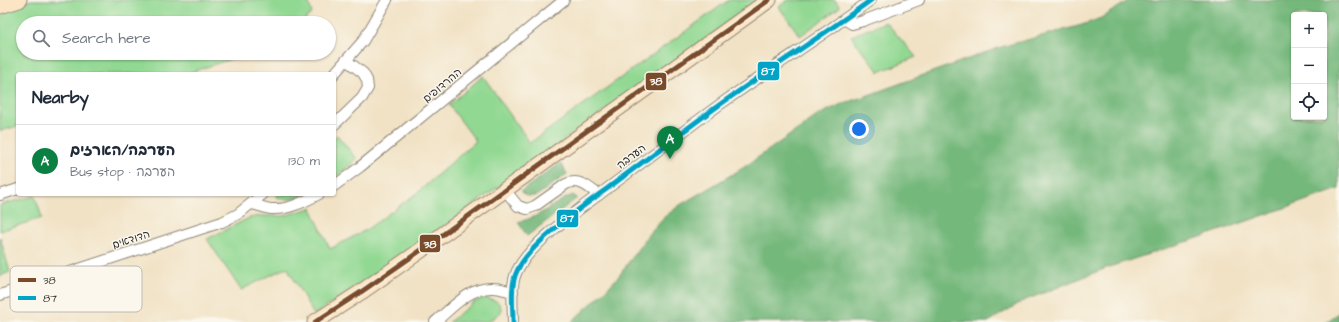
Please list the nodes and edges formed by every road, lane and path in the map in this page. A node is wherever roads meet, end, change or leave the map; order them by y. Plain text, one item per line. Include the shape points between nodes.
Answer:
1 (18, 0) edge
2 (387, 0) edge
3 (564, 0) edge
4 (769, 0) edge
5 (870, 0) edge
6 (919, 0) edge
7 (0, 6) edge
8 (844, 19) junction
9 (346, 60) junction
10 (336, 72) edge
11 (336, 123) edge
12 (336, 185) edge
13 (16, 190) edge
14 (505, 190) junction
15 (0, 194) edge
16 (599, 195) junction
17 (261, 196) edge
18 (315, 196) edge
19 (252, 204) junction
20 (88, 266) edge
21 (10, 292) edge
22 (513, 292) junction
23 (0, 295) edge
24 (316, 322) edge
25 (435, 322) edge
26 (513, 322) edge

1 - 7 street
2 - 9 street via 363,40
3 - 12 street, ההרדופים via 360,168
4 - 14 street
5 - 8 street, הערבה
6 - 8 street via 863,22 852,24
8 - 16 street, הערבה via 722,103
9 - 10 street
9 - 11 street via 363,73 368,88 362,98
13 - 15 street
14 - 16 street via 518,206 528,209 572,182 588,186
14 - 24 street
16 - 22 street, הערבה via 563,222 526,258 516,272
17 - 19 street, הדודאים
18 - 19 street via 284,208 270,209
19 - 20 street, הדודאים via 222,222
21 - 23 street, הדודאים
22 - 25 street via 484,288 470,294
22 - 26 street, הערבה

